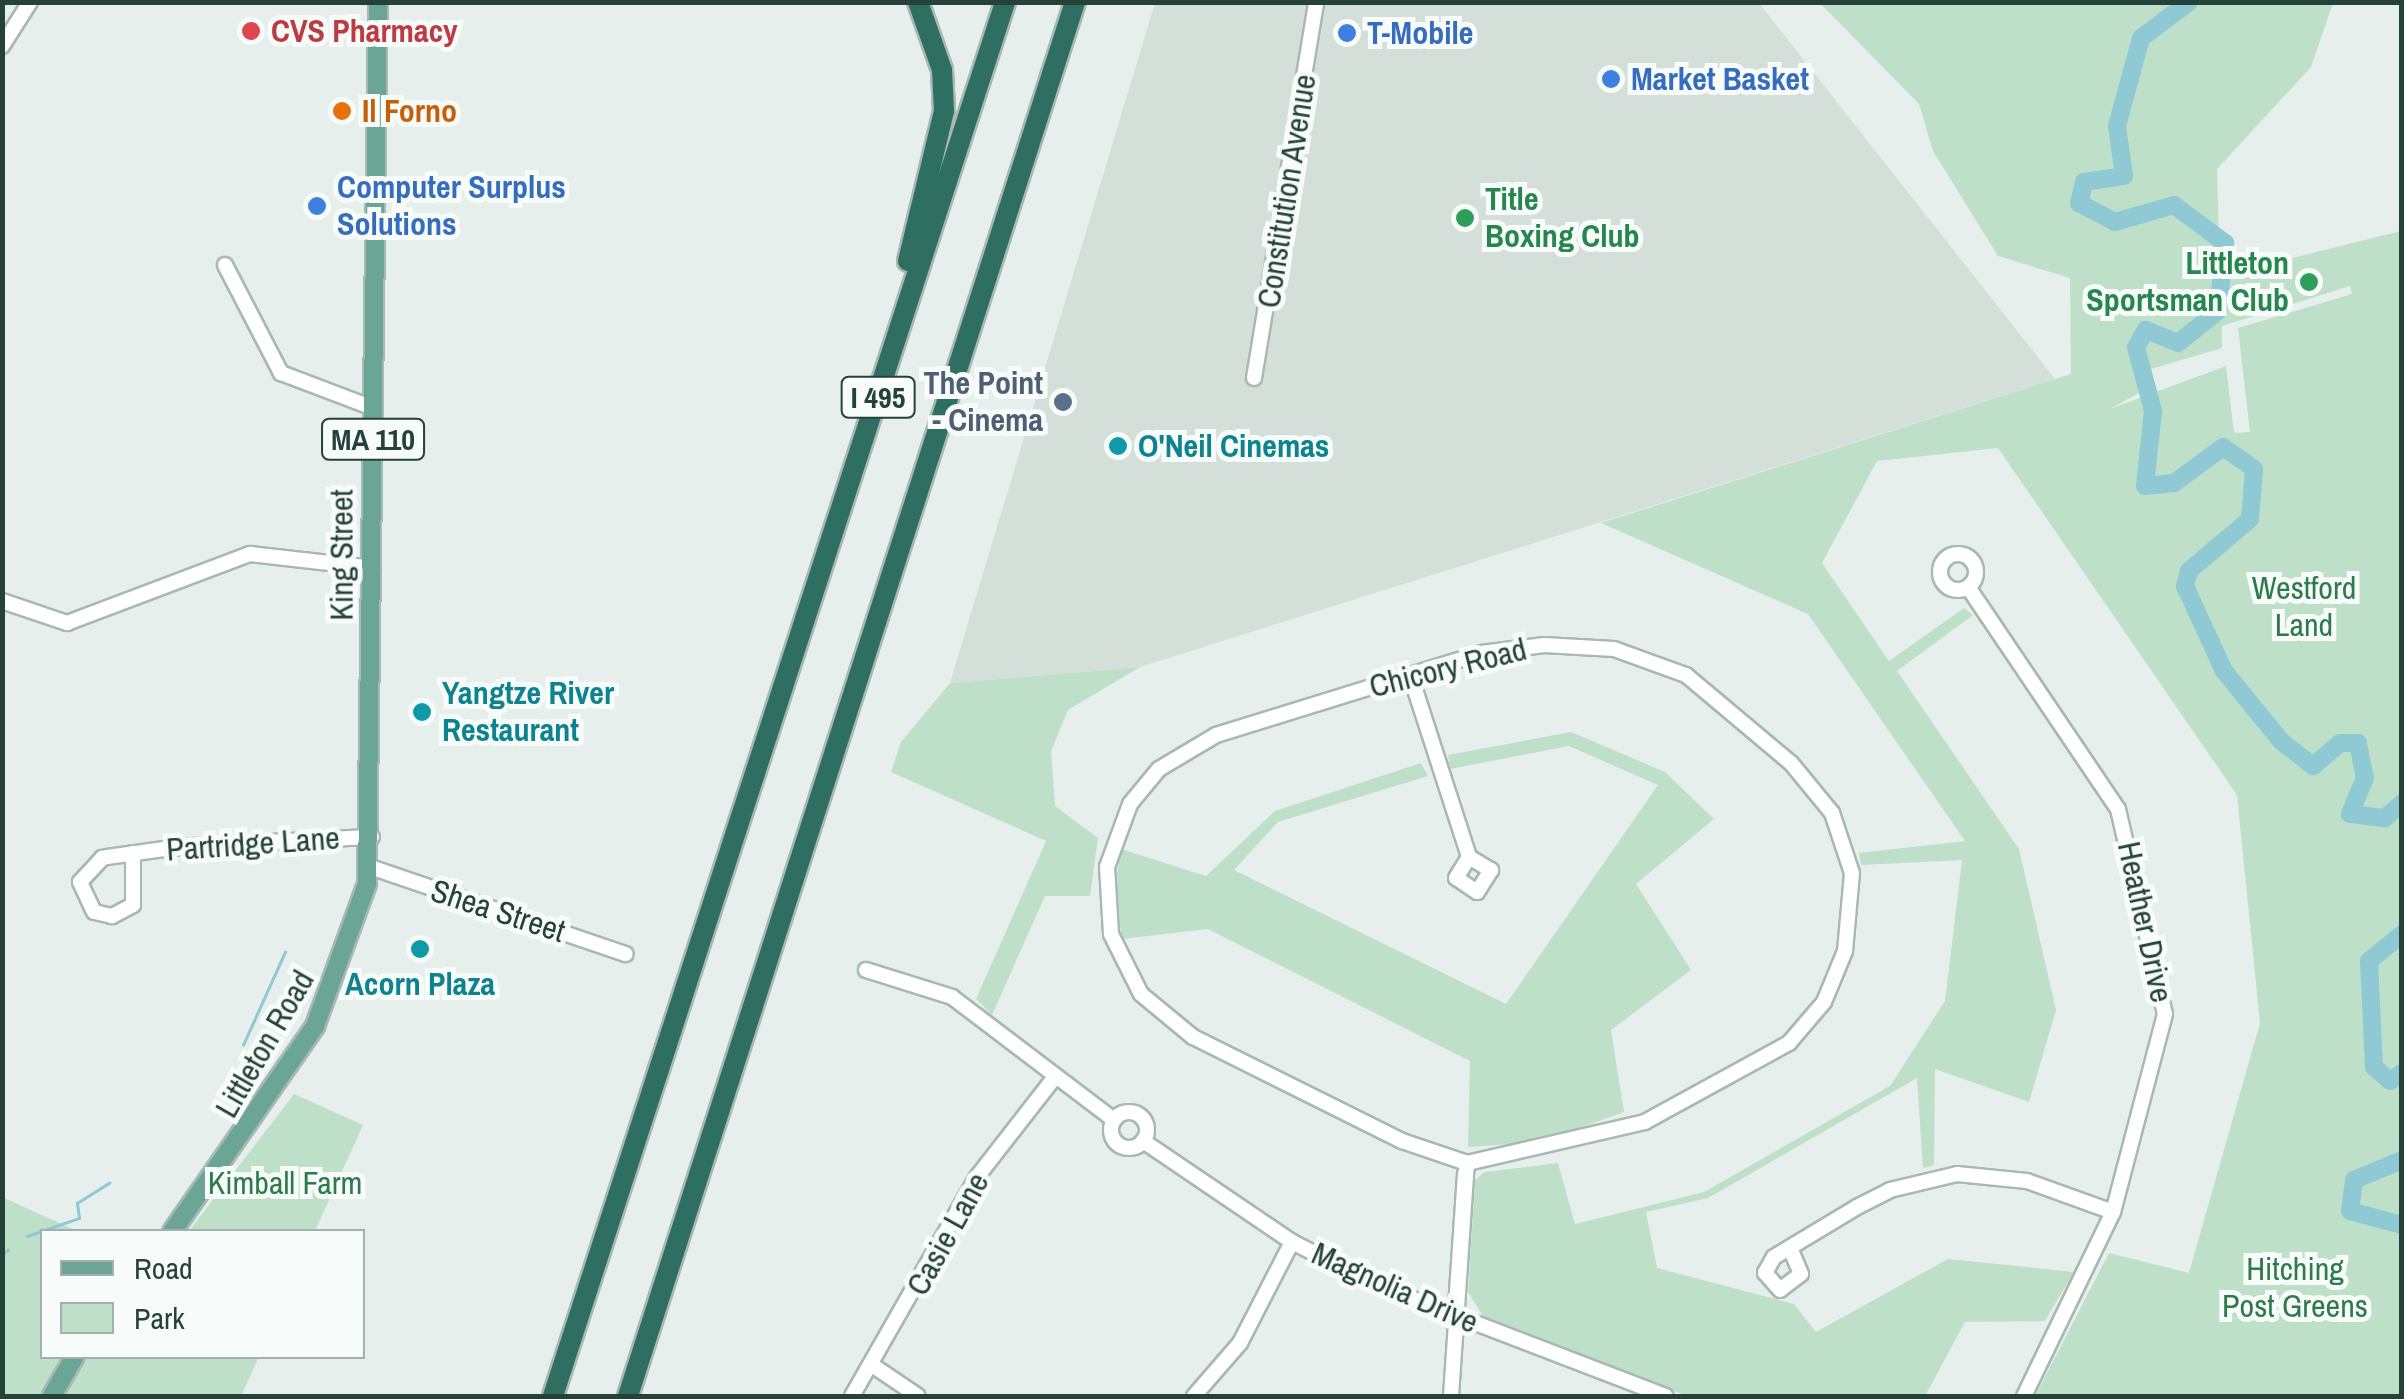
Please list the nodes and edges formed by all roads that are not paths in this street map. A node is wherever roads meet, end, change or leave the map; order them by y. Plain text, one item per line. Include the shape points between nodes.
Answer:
1 (30, 2) edge
2 (378, 2) edge
3 (918, 2) edge
4 (1004, 2) edge
5 (1075, 2) edge
6 (1316, 2) edge
7 (2, 46) edge
8 (224, 265) dead end
9 (1254, 378) dead end
10 (373, 408) junction
11 (854, 467) junction
12 (373, 568) junction
13 (1968, 586) dead end
14 (2, 601) edge
15 (1410, 674) junction
16 (372, 837) junction
17 (134, 853) junction
18 (1469, 857) dead end
19 (370, 867) junction
20 (626, 954) dead end
21 (866, 970) dead end
22 (1054, 1078) junction
23 (1114, 1120) junction
24 (1143, 1141) junction
25 (1467, 1163) junction
26 (2113, 1212) junction
27 (174, 1229) edge
28 (1292, 1242) junction
29 (1790, 1248) dead end
30 (1457, 1320) junction
31 (73, 1359) edge
32 (872, 1365) junction
33 (52, 1396) edge
34 (553, 1396) edge
35 (628, 1396) edge
36 (852, 1396) edge
37 (918, 1396) edge
38 (1194, 1396) edge
39 (1451, 1396) edge
40 (1666, 1396) edge
41 (2024, 1396) edge

1 - 7 street
2 - 10 main road, King Street / MA 110
3 - 11 highway via 942,70 944,111
4 - 11 highway, I 495
5 - 35 highway, I 495
6 - 9 street, Constitution Avenue
8 - 10 street via 281,373
10 - 12 main road, King Street / MA 110
11 - 34 highway, I 495
12 - 14 street via 250,554 67,623
12 - 16 main road, King Street / MA 110
13 - 26 street, Heather Drive via 2107,786 2161,976 2164,1033
15 - 18 street
15 - 25 street, Chicory Road via 1176,755 1119,824 1106,912 1128,976 1174,1025 1402,1141
15 - 25 street, Chicory Road via 1544,645 1614,649 1671,668 1806,777 1841,830 1852,873 1836,977 1808,1023 1766,1060 1630,1127
16 - 17 street, Partridge Lane
16 - 19 main road, King Street / MA 110
17 - 17 street, Partridge Lane via 86,868 80,892 94,912 112,916 133,905
19 - 20 street, Shea Street
19 - 27 main road, Littleton Road / MA 110 via 349,949 315,1026
21 - 22 street, Magnolia Drive via 952,998
22 - 23 street, Magnolia Drive
22 - 32 street, Casie Lane via 977,1177
23 - 24 street, Magnolia Drive via 1120,1146
23 - 24 street, Magnolia Drive via 1138,1114
24 - 28 street, Magnolia Drive
25 - 30 street
26 - 29 street via 2028,1181 1957,1174 1890,1190
26 - 41 street, Heather Drive
28 - 30 street, Magnolia Drive
28 - 38 street via 1228,1362
30 - 39 street
30 - 40 street, Magnolia Drive
31 - 33 main road
32 - 36 street, Casie Lane
32 - 37 street

